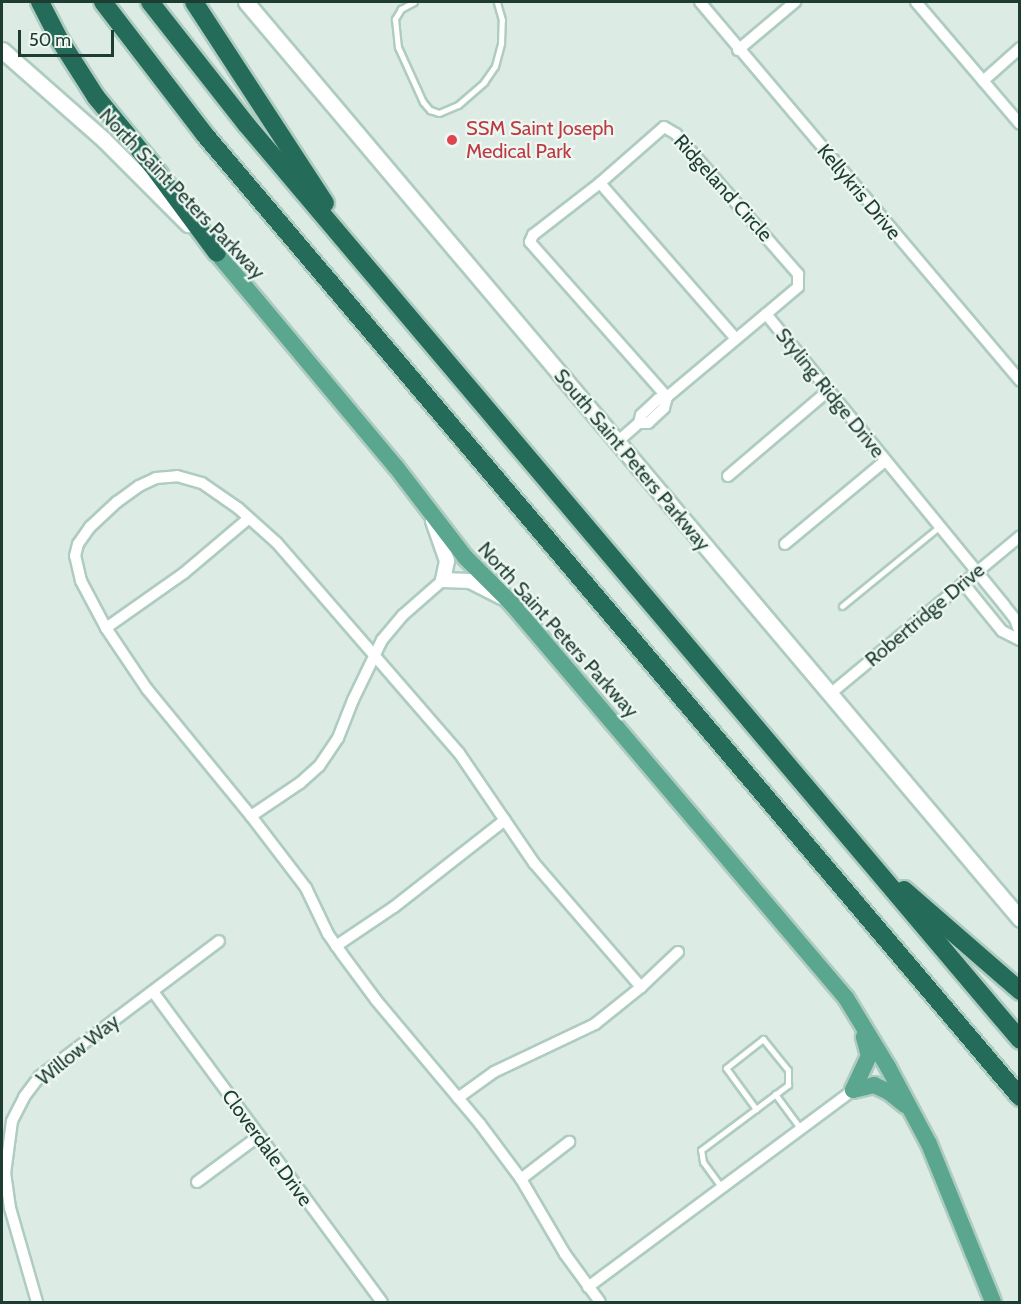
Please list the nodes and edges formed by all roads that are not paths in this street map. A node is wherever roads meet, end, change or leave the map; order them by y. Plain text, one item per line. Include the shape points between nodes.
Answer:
1 (40, 2) edge
2 (103, 2) edge
3 (150, 2) edge
4 (194, 2) edge
5 (246, 2) edge
6 (414, 2) edge
7 (496, 2) edge
8 (700, 2) edge
9 (795, 2) edge
10 (916, 2) edge
11 (1020, 48) edge
12 (2, 50) edge
13 (738, 50) junction
14 (983, 81) junction
15 (1020, 124) edge
16 (600, 183) junction
17 (217, 253) junction
18 (356, 254) junction
19 (766, 314) junction
20 (735, 338) junction
21 (1020, 381) edge
22 (828, 391) junction
23 (667, 397) junction
24 (617, 442) junction
25 (885, 461) junction
26 (728, 476) dead end
27 (432, 516) junction
28 (249, 518) junction
29 (940, 526) junction
30 (1020, 536) edge
31 (785, 544) dead end
32 (976, 572) junction
33 (443, 580) junction
34 (963, 583) junction
35 (503, 597) junction
36 (842, 606) dead end
37 (106, 628) junction
38 (1020, 633) edge
39 (1020, 640) edge
40 (375, 654) junction
41 (830, 694) junction
42 (251, 816) junction
43 (506, 820) junction
44 (870, 863) junction
45 (1020, 919) edge
46 (219, 941) dead end
47 (336, 946) junction
48 (678, 952) dead end
49 (641, 987) junction
50 (1020, 992) edge
51 (154, 993) junction
52 (861, 1025) junction
53 (1020, 1040) edge
54 (852, 1090) junction
55 (775, 1094) junction
56 (1020, 1097) edge
57 (458, 1098) junction
58 (756, 1109) junction
59 (916, 1118) junction
60 (801, 1130) junction
61 (259, 1136) junction
62 (569, 1142) dead end
63 (521, 1179) junction
64 (197, 1182) dead end
65 (722, 1188) junction
66 (588, 1287) junction
67 (37, 1302) edge
68 (382, 1302) edge
69 (600, 1302) edge
70 (993, 1302) edge

1 - 17 highway via 96,97
2 - 56 highway via 213,144
3 - 18 highway via 203,72
4 - 18 highway
5 - 24 main road, South Saint Peters Parkway
6 - 7 lane via 401,9 395,19 398,47 423,102 440,113 458,105 495,66 502,32
8 - 13 street, Kellykris Drive
9 - 13 street
10 - 14 street
11 - 14 street
12 - 17 main road, North Saint Peters Parkway via 104,140
13 - 21 street, Kellykris Drive
14 - 15 street
16 - 19 street, Ridgeland Circle via 657,132 664,127 671,130 798,274 798,287
16 - 20 street
16 - 23 street, Ridgeland Circle via 533,235 530,242
17 - 27 main road, North Saint Peters Parkway via 396,467
18 - 44 highway
19 - 20 street, Styling Ridge Drive
19 - 22 street, Styling Ridge Drive
20 - 23 street, Styling Ridge Drive
22 - 25 street, Styling Ridge Drive
22 - 26 street
23 - 24 street, Styling Ridge Drive via 658,399 641,414 639,423
24 - 41 main road, South Saint Peters Parkway
25 - 29 street, Styling Ridge Drive
25 - 31 street
27 - 33 street via 447,561
27 - 35 main road, North Saint Peters Parkway
28 - 37 street via 184,573
28 - 37 street via 202,483 177,476 156,478 117,502 90,527 75,556 81,580
28 - 40 street via 277,543
29 - 32 street, Styling Ridge Drive
29 - 36 lane
30 - 32 street, Robertridge Drive
32 - 34 street, Robertridge Drive
32 - 38 street, Styling Ridge Drive via 1015,619
33 - 35 street via 470,582
33 - 40 street via 403,615
34 - 39 street via 1002,631
34 - 41 street, Robertridge Drive
35 - 52 main road, North Saint Peters Parkway via 584,687 846,998
37 - 42 street via 147,689
40 - 42 street via 338,738 319,766
40 - 43 street via 459,753
41 - 45 main road, South Saint Peters Parkway
42 - 47 street via 306,888
43 - 47 street via 394,907
43 - 49 street via 534,863
44 - 50 highway
44 - 53 highway
46 - 51 street, Willow Way
47 - 57 street
48 - 49 street
49 - 57 street via 595,1024 494,1072
51 - 61 street, Cloverdale Drive
51 - 67 street, Willow Way via 40,1076 12,1121 5,1174 10,1208
52 - 54 main road via 868,1056
52 - 59 main road, North Saint Peters Parkway
54 - 59 main road via 874,1085 903,1103
54 - 60 street
55 - 58 lane
55 - 58 lane via 790,1079 788,1070 763,1039 726,1068
55 - 60 lane
57 - 63 street
58 - 65 lane via 701,1150 704,1162
59 - 70 main road, North Saint Peters Parkway via 948,1186
60 - 65 street
61 - 64 street
61 - 68 street, Cloverdale Drive
62 - 63 street
63 - 66 street
65 - 66 street
66 - 69 street

